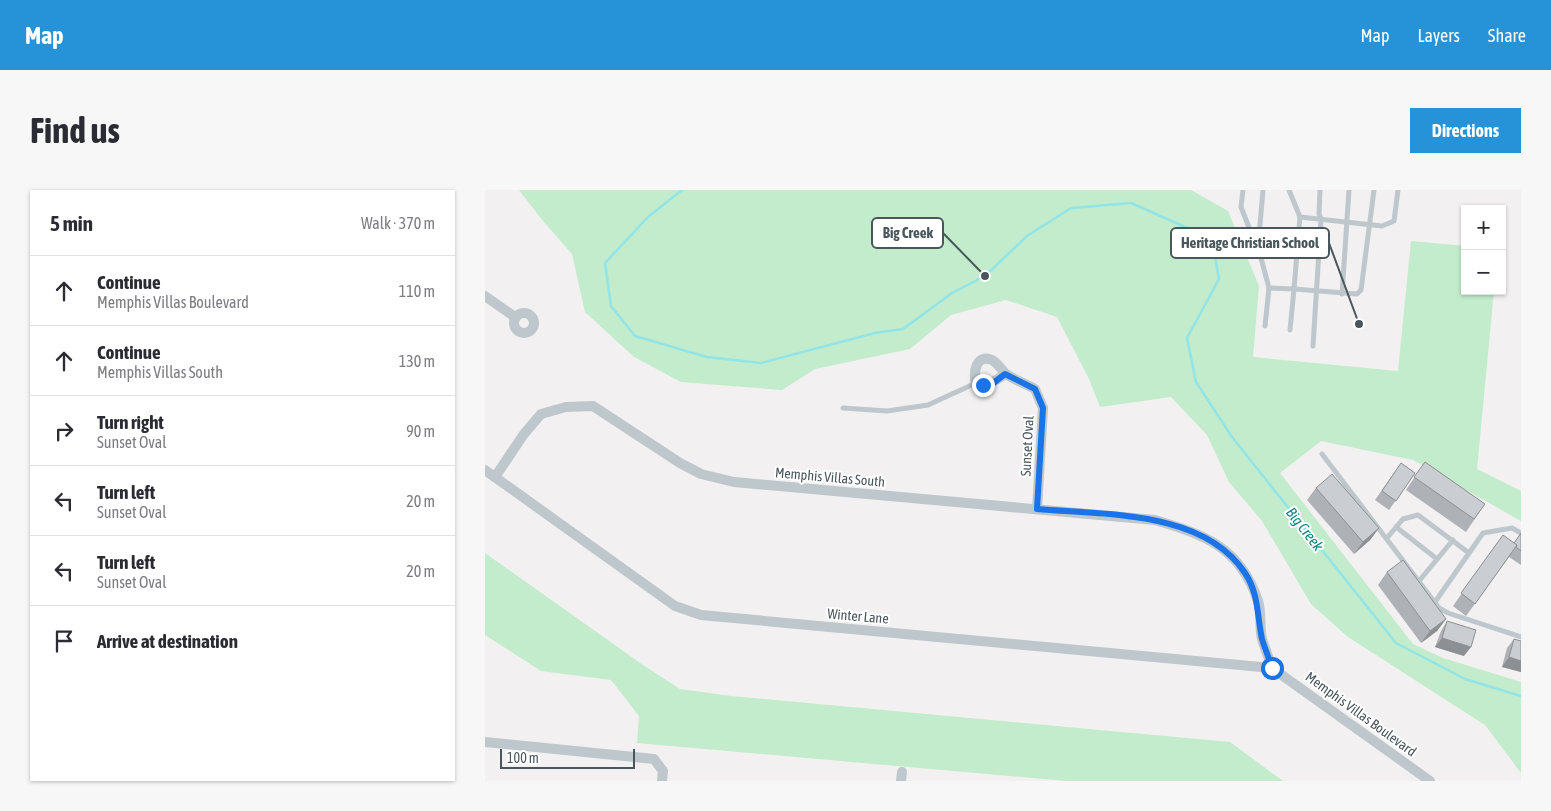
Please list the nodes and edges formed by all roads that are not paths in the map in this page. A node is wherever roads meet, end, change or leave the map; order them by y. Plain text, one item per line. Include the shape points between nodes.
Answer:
1 (1243, 190) edge
2 (1263, 190) edge
3 (1289, 190) edge
4 (1320, 190) edge
5 (1349, 190) edge
6 (1374, 190) edge
7 (1398, 190) edge
8 (1300, 217) junction
9 (1321, 219) junction
10 (1347, 222) junction
11 (1371, 225) junction
12 (1257, 249) junction
13 (1269, 288) junction
14 (1294, 289) junction
15 (1318, 292) junction
16 (1342, 294) junction
17 (485, 296) edge
18 (515, 317) dead end
19 (1265, 326) dead end
20 (1290, 330) dead end
21 (1313, 346) dead end
22 (1005, 374) junction
23 (976, 383) junction
24 (843, 408) dead end
25 (1322, 454) dead end
26 (485, 470) edge
27 (495, 477) junction
28 (1037, 509) junction
29 (1397, 527) junction
30 (1521, 533) edge
31 (1387, 538) junction
32 (1453, 540) junction
33 (1469, 553) junction
34 (1437, 559) junction
35 (1419, 581) junction
36 (1435, 602) junction
37 (1521, 637) edge
38 (1272, 668) junction
39 (485, 742) edge
40 (662, 781) edge
41 (1430, 781) edge

1 - 12 lane via 1241,207
2 - 12 lane
3 - 8 lane
4 - 9 lane
5 - 10 lane
6 - 11 lane
7 - 11 lane via 1394,221 1382,226
8 - 9 lane
8 - 14 lane
9 - 10 lane
9 - 15 lane
10 - 11 lane
10 - 16 lane
11 - 16 lane via 1361,290 1357,294
12 - 13 lane
13 - 14 lane
13 - 19 lane
14 - 15 lane
14 - 20 lane
15 - 16 lane
15 - 21 lane
17 - 18 street
22 - 23 street via 992,384
22 - 23 street, Sunset Oval via 993,360 981,360 975,371
22 - 28 street, Sunset Oval via 1035,389 1043,408
23 - 24 lane via 928,405 887,412
25 - 31 lane
26 - 27 street, Winter Lane
27 - 28 street, Memphis Villas South via 541,414 566,407 593,406 680,463 701,474 734,482
27 - 38 street, Winter Lane via 675,606 701,615
28 - 38 street, Memphis Villas South via 1155,520 1212,540 1245,574 1258,602 1262,638
29 - 31 lane
29 - 32 lane via 1403,519 1418,515
29 - 34 lane
30 - 33 lane via 1512,528 1483,532
31 - 35 lane
32 - 33 lane
32 - 34 lane
33 - 36 lane
34 - 35 lane
35 - 36 lane
36 - 37 lane via 1448,613
38 - 41 street, Memphis Villas Boulevard
39 - 40 street via 654,759 663,771

